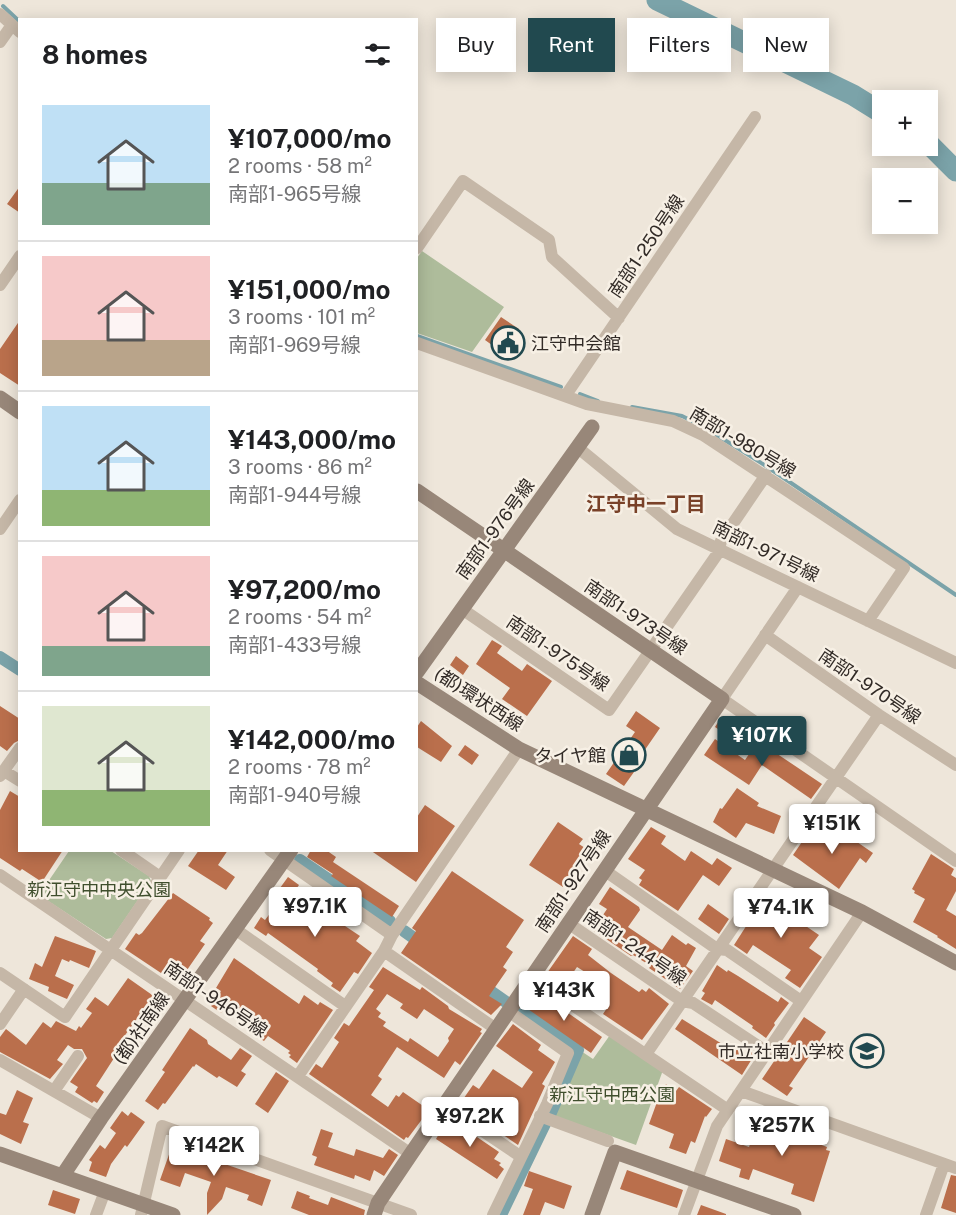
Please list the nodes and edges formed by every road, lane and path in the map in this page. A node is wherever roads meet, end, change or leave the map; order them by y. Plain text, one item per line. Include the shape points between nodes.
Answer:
1 (0, 14) edge
2 (16, 28) edge
3 (0, 42) edge
4 (755, 117) dead end
5 (418, 247) edge
6 (18, 259) edge
7 (0, 285) edge
8 (619, 318) junction
9 (418, 343) edge
10 (566, 395) junction
11 (0, 398) edge
12 (606, 409) junction
13 (18, 411) edge
14 (592, 427) joint
15 (577, 447) junction
16 (766, 475) junction
17 (418, 492) edge
18 (18, 503) edge
19 (0, 529) edge
20 (719, 548) junction
21 (504, 550) junction
22 (798, 587) junction
23 (462, 609) junction
24 (868, 621) junction
25 (765, 635) junction
26 (651, 651) junction
27 (956, 663) edge
28 (418, 671) edge
29 (418, 684) edge
30 (722, 699) junction
31 (879, 715) junction
32 (519, 749) junction
33 (18, 751) edge
34 (956, 765) edge
35 (2, 773) edge
36 (836, 778) junction
37 (18, 780) edge
38 (646, 810) junction
39 (124, 852) edge
40 (178, 852) edge
41 (287, 855) edge
42 (956, 861) edge
43 (604, 870) junction
44 (771, 871) junction
45 (0, 875) edge
46 (160, 877) junction
47 (862, 912) junction
48 (568, 923) junction
49 (235, 929) junction
50 (392, 935) junction
51 (111, 949) junction
52 (717, 949) junction
53 (384, 951) junction
54 (956, 963) edge
55 (0, 973) edge
56 (531, 976) junction
57 (24, 989) junction
58 (185, 999) junction
59 (682, 1001) junction
60 (801, 1001) junction
61 (345, 1006) junction
62 (508, 1011) junction
63 (0, 1024) edge
64 (496, 1029) junction
65 (767, 1052) junction
66 (646, 1054) junction
67 (78, 1056) dead end
68 (0, 1060) edge
69 (298, 1076) junction
70 (54, 1091) junction
71 (741, 1091) junction
72 (444, 1105) junction
73 (728, 1110) junction
74 (540, 1116) junction
75 (101, 1118) junction
76 (608, 1141) dead end
77 (0, 1154) edge
78 (411, 1154) junction
79 (520, 1156) junction
80 (950, 1166) edge
81 (63, 1175) junction
82 (697, 1180) junction
83 (105, 1191) junction
84 (376, 1209) edge
85 (142, 1210) edge
86 (96, 1215) edge
87 (173, 1215) edge
88 (411, 1215) edge
89 (493, 1215) edge
90 (592, 1215) edge
91 (684, 1215) edge
92 (794, 1215) edge
93 (926, 1215) edge

1 - 2 street
2 - 3 street
4 - 8 street, 南部1-250号線
5 - 8 street via 463,181 549,240 552,256
6 - 7 street
8 - 10 street, 南部1-250号線
9 - 10 street, 南部1-980号線
10 - 12 street, 南部1-980号線
11 - 13 street
12 - 14 street, 南部1-976号線
12 - 16 street, 南部1-980号線 via 673,421
14 - 15 street, 南部1-976号線
15 - 20 street, 南部1-971号線 via 677,529
15 - 21 street, 南部1-976号線
16 - 20 street, 南部1-975号線
16 - 24 street, 南部1-980号線 via 904,568
17 - 21 street, 南部1-973号線
18 - 19 street
20 - 22 street, 南部1-971号線
20 - 26 street, 南部1-975号線
21 - 23 street, 南部1-976号線
21 - 26 street, 南部1-973号線
22 - 24 street, 南部1-971号線
22 - 25 street
23 - 26 street, 南部1-975号線 via 609,710
23 - 28 street, 南部1-976号線
24 - 27 street, 南部1-971号線
25 - 30 street
25 - 31 street, 南部1-970号線
26 - 30 street, 南部1-973号線
29 - 32 street, (都)環状西線
30 - 36 street
30 - 38 street
31 - 34 street, 南部1-970号線
31 - 36 street
32 - 38 street, (都)環状西線
32 - 50 street
33 - 35 street
35 - 37 street
36 - 42 street
36 - 44 street
38 - 43 street, 南部1-927号線
38 - 44 street, (都)環状西線
39 - 46 street
40 - 46 street
41 - 49 street, (都)社南線
41 - 50 street
43 - 48 street, 南部1-927号線
43 - 52 street
44 - 47 street, (都)環状西線
44 - 52 street
45 - 51 street, 南部1-946号線
46 - 51 street
47 - 54 street, (都)環状西線
47 - 60 street
48 - 56 street, 南部1-927号線
48 - 59 street, 南部1-244号線
49 - 58 street, (都)社南線
49 - 61 street
50 - 53 street
51 - 57 street via 65,1017
51 - 58 street, 南部1-946号線
52 - 59 street
52 - 60 street via 727,950
53 - 61 street
53 - 64 street
55 - 57 street
56 - 62 street, 南部1-927号線
56 - 66 street
57 - 63 street
58 - 69 street, 南部1-946号線
58 - 75 street, (都)社南線
59 - 65 street, 南部1-244号線 via 693,1003
59 - 66 street
60 - 65 street
61 - 69 street
62 - 64 street, 南部1-927号線
62 - 74 street via 568,1053
64 - 72 street, 南部1-927号線
65 - 71 street
66 - 73 street
67 - 70 street
68 - 70 street
69 - 78 street, 南部1-946号線
70 - 75 street
71 - 73 street
71 - 80 street
72 - 78 street, 南部1-927号線
72 - 79 street
73 - 82 street via 717,1126
74 - 76 street
74 - 79 street
75 - 81 street, (都)社南線
77 - 81 street
78 - 84 street, 南部1-927号線
79 - 89 street
80 - 93 street
81 - 83 street
82 - 90 street via 615,1152
82 - 91 street
82 - 92 street
83 - 85 street
83 - 86 street
84 - 85 street via 162,1126
84 - 88 street
85 - 87 street

